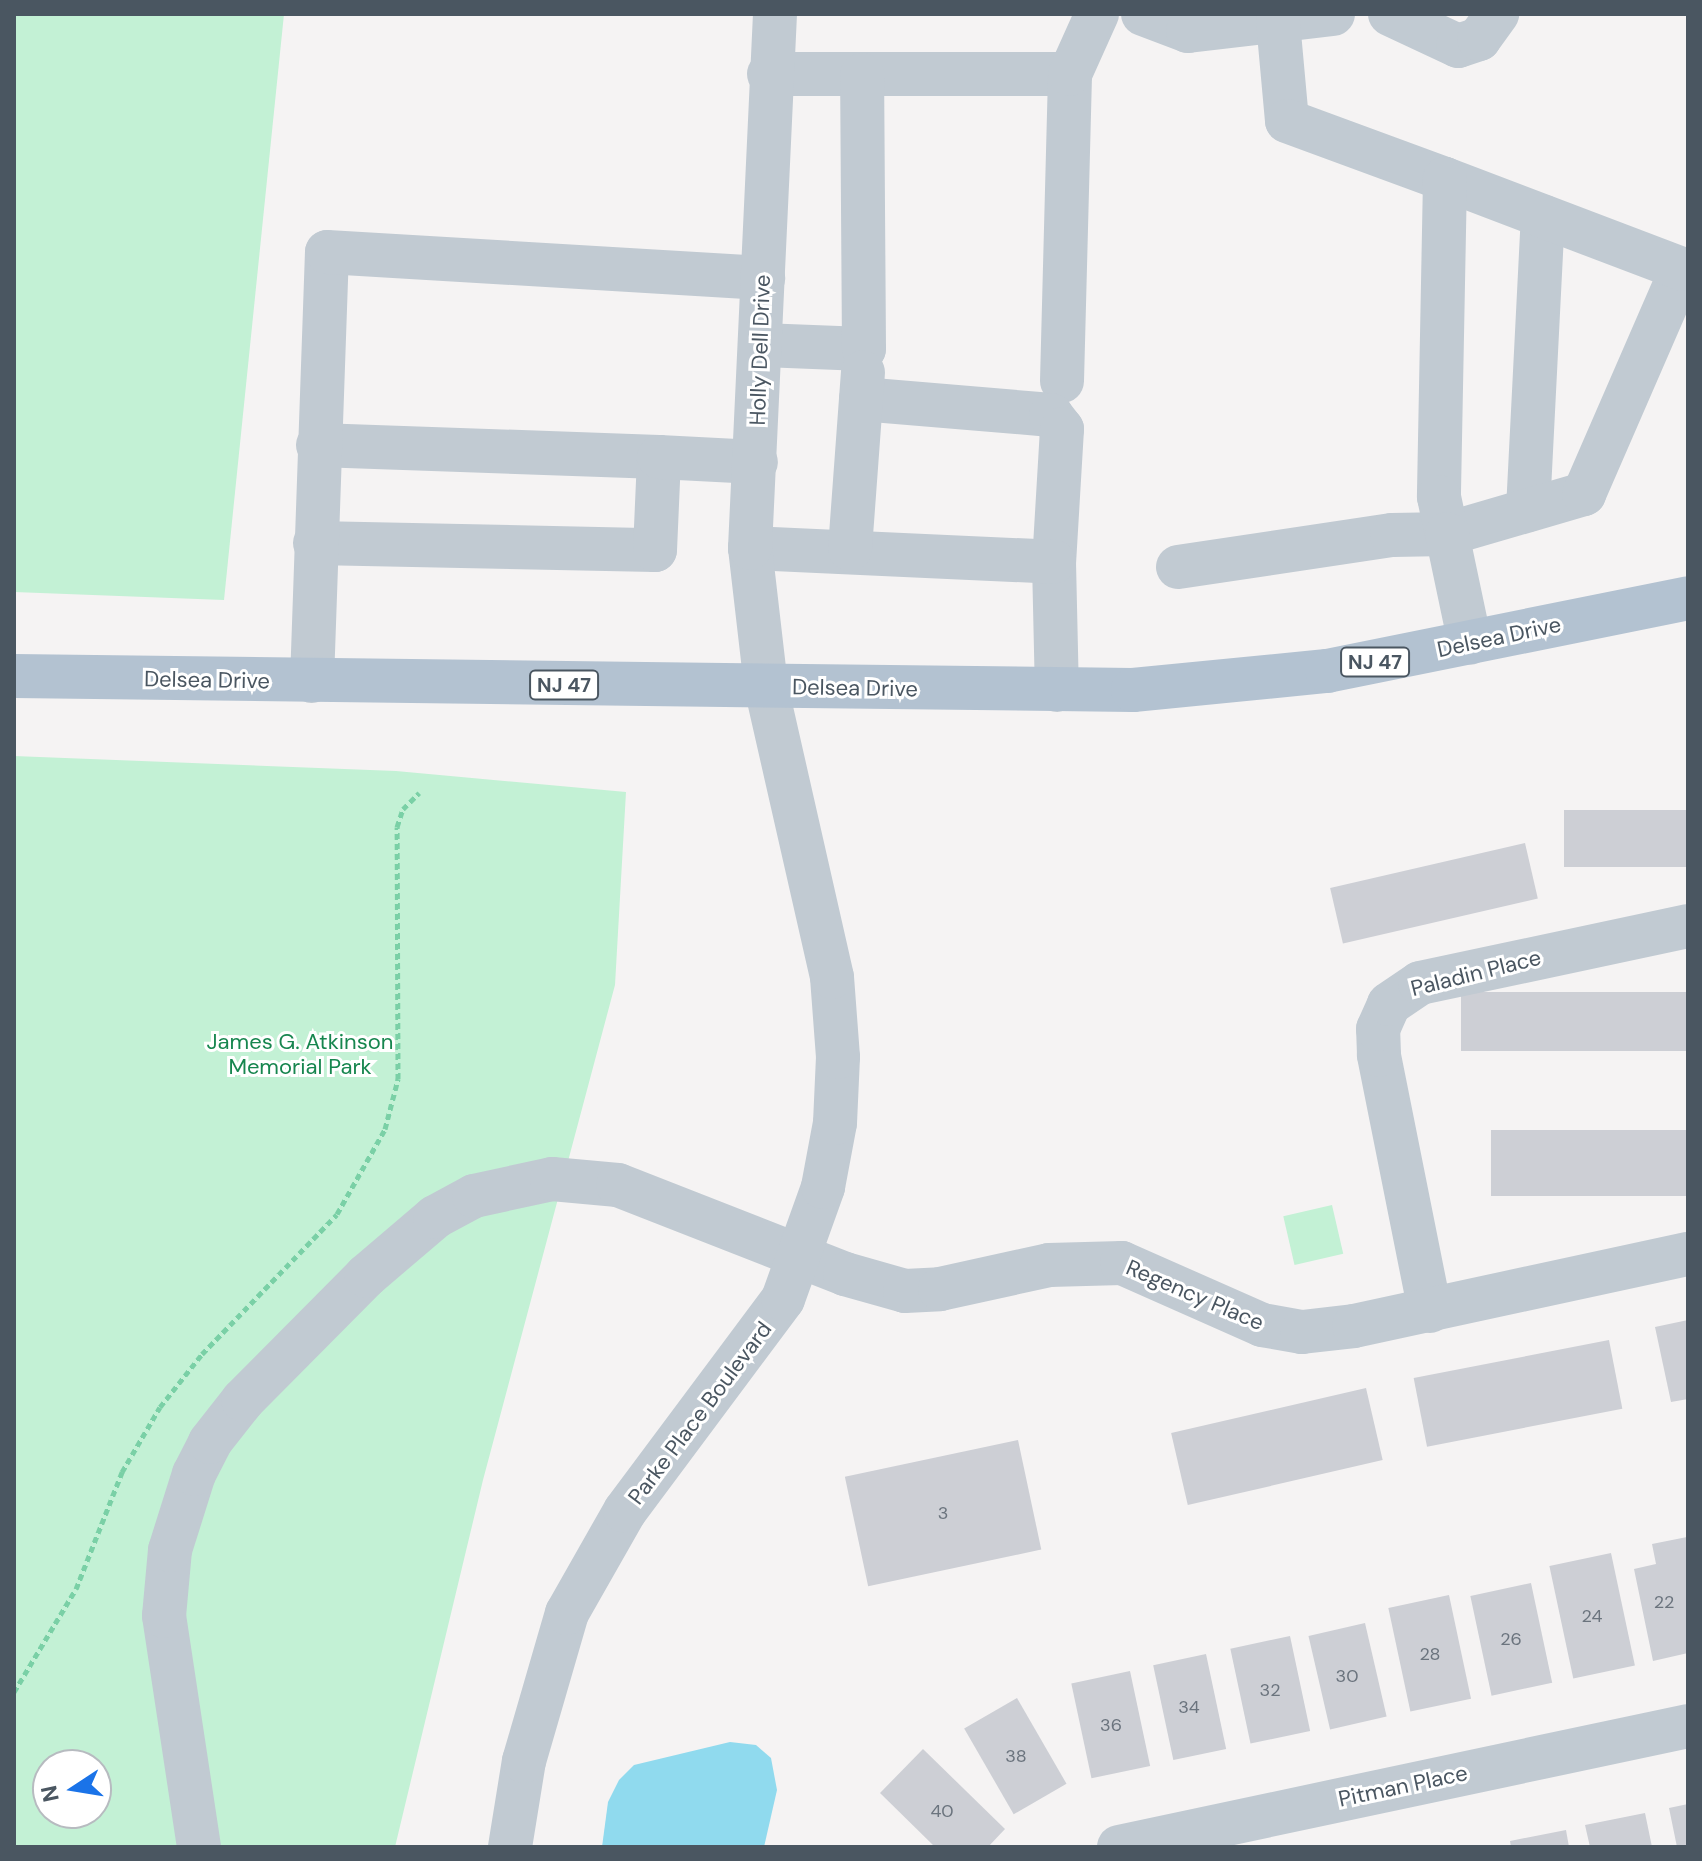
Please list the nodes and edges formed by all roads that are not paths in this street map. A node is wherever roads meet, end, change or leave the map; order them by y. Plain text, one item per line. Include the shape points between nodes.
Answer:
1 (775, 14) edge
2 (1097, 14) edge
3 (1143, 14) edge
4 (1333, 14) edge
5 (1390, 14) edge
6 (1497, 14) edge
7 (1278, 22) junction
8 (769, 74) junction
9 (1070, 74) junction
10 (862, 75) junction
11 (1445, 179) junction
12 (1543, 216) junction
13 (763, 278) junction
14 (760, 345) junction
15 (864, 349) junction
16 (1062, 381) dead end
17 (861, 399) junction
18 (318, 445) junction
19 (659, 457) junction
20 (756, 462) junction
21 (1528, 510) junction
22 (1447, 534) junction
23 (315, 543) junction
24 (750, 548) junction
25 (850, 549) junction
26 (1054, 562) junction
27 (1178, 567) dead end
28 (1688, 598) edge
29 (1470, 643) junction
30 (14, 676) edge
31 (312, 681) junction
32 (766, 686) junction
33 (1057, 690) junction
34 (1688, 926) edge
35 (801, 1253) junction
36 (1688, 1254) edge
37 (1430, 1311) junction
38 (1688, 1726) edge
39 (199, 1847) edge
40 (510, 1847) edge
41 (1119, 1847) edge

1 - 8 street, Holly Dell Drive
2 - 9 street
3 - 7 street via 1188,31
4 - 7 street
5 - 6 street via 1458,46 1479,39
7 - 11 street via 1287,121
8 - 10 street
8 - 13 street, Holly Dell Drive
9 - 10 street
9 - 16 street
10 - 15 street
11 - 12 street
11 - 22 street via 1439,497
12 - 21 street
12 - 21 street via 1682,269 1584,494
13 - 14 street, Holly Dell Drive
13 - 18 street via 327,252
14 - 15 street
14 - 20 street, Holly Dell Drive
15 - 17 street
17 - 25 street
17 - 26 street via 1051,415 1062,429
18 - 19 street
18 - 23 street
19 - 20 street
19 - 23 street via 655,550
20 - 24 street, Holly Dell Drive
21 - 22 street
22 - 27 street via 1392,535
22 - 29 street
23 - 31 street
24 - 25 street
24 - 32 street, Holly Dell Drive
25 - 26 street
26 - 33 street
28 - 29 main road, Delsea Drive / NJ 47
29 - 33 main road, Delsea Drive / NJ 47 via 1327,671 1182,687
30 - 31 main road, Delsea Drive / NJ 47
31 - 32 main road, Delsea Drive / NJ 47
32 - 33 main road, Delsea Drive / NJ 47
32 - 35 street, Parke Place Boulevard via 824,935 837,1024 834,1133
34 - 37 street, Paladin Place via 1420,983 1389,1004 1378,1029 1379,1055
35 - 37 street, Regency Place via 845,1274 905,1291 940,1289 1049,1265 1122,1263 1262,1325 1302,1332
35 - 39 street, Regency Place via 641,1192 572,1179 524,1182 474,1196 435,1217 374,1268 221,1426 180,1512 167,1568 164,1616
35 - 40 street, Parke Place Boulevard via 765,1329 625,1511 585,1574 552,1653 516,1800
36 - 37 street, Regency Place
38 - 41 street, Pitman Place

